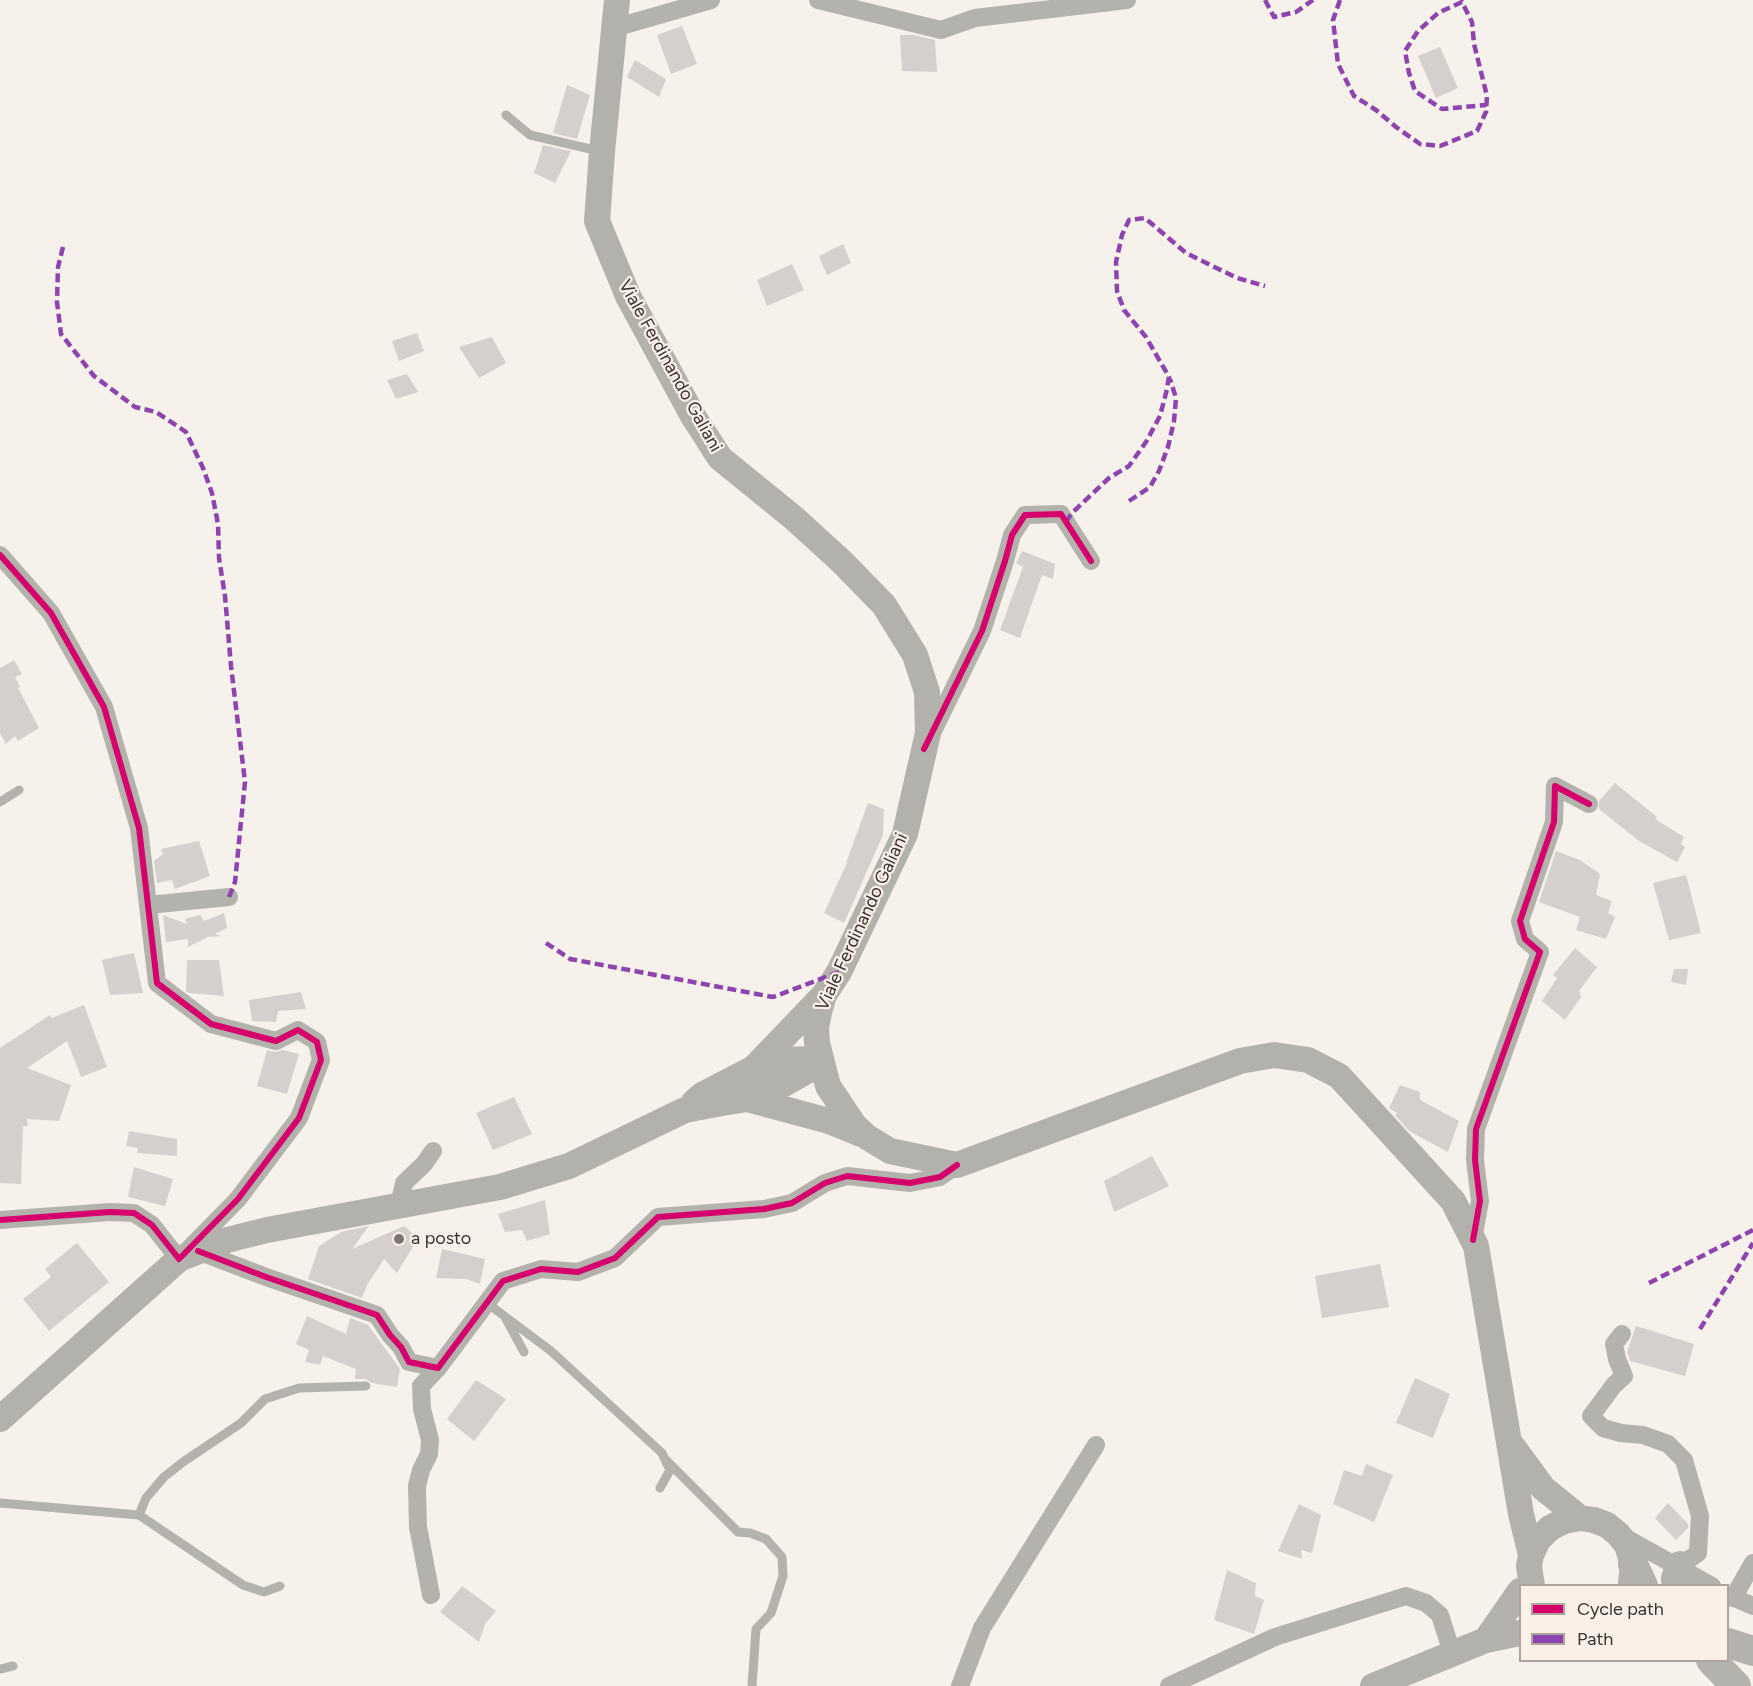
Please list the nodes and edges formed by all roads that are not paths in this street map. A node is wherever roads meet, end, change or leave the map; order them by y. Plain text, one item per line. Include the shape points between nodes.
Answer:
1 (617, 0) edge
2 (711, 0) edge
3 (818, 0) edge
4 (1127, 0) edge
5 (614, 28) junction
6 (506, 115) dead end
7 (602, 152) junction
8 (0, 555) edge
9 (1092, 561) dead end
10 (924, 748) junction
11 (19, 790) dead end
12 (0, 802) edge
13 (1589, 804) dead end
14 (229, 897) dead end
15 (148, 905) junction
16 (824, 995) junction
17 (821, 1063) junction
18 (754, 1068) junction
19 (747, 1100) junction
20 (686, 1110) junction
21 (867, 1137) junction
22 (433, 1151) dead end
23 (957, 1165) junction
24 (399, 1206) junction
25 (0, 1220) edge
26 (1473, 1240) junction
27 (188, 1255) junction
28 (487, 1302) junction
29 (504, 1315) junction
30 (1622, 1334) dead end
31 (524, 1352) dead end
32 (438, 1368) junction
33 (366, 1386) dead end
34 (0, 1419) edge
35 (1510, 1442) junction
36 (1096, 1445) dead end
37 (665, 1459) junction
38 (660, 1488) dead end
39 (0, 1503) edge
40 (139, 1515) junction
41 (1580, 1518) junction
42 (1618, 1534) junction
43 (1753, 1563) edge
44 (1678, 1576) edge
45 (1635, 1578) edge
46 (1528, 1579) edge
47 (1705, 1584) edge
48 (280, 1586) dead end
49 (1519, 1592) edge
50 (431, 1595) dead end
51 (1730, 1596) edge
52 (1753, 1606) edge
53 (1519, 1633) edge
54 (1486, 1640) junction
55 (1729, 1643) edge
56 (1753, 1651) edge
57 (1452, 1653) junction
58 (1713, 1662) edge
59 (13, 1666) dead end
60 (0, 1669) edge
61 (752, 1686) edge
62 (960, 1686) edge
63 (1169, 1686) edge
64 (1373, 1686) edge
65 (1736, 1686) edge

1 - 5 main road, Viale Ferdinando Galiani
2 - 5 street
3 - 4 street via 941,30 975,18
5 - 7 main road, Viale Ferdinando Galiani
6 - 7 lane via 530,135
7 - 10 main road, Viale Ferdinando Galiani via 597,221 628,296 720,458 803,526 884,605 915,656 927,692 928,734
8 - 15 street via 51,613 104,707 139,828
9 - 10 street via 1060,514 1025,515 1012,535 982,631
10 - 16 main road, Viale Ferdinando Galiani via 905,834 839,972
11 - 12 lane
13 - 26 street via 1555,786 1554,822 1520,921 1525,939 1540,952 1476,1129 1474,1160 1480,1201
14 - 15 street
15 - 27 street via 157,983 211,1024 276,1041 298,1030 317,1042 321,1060 300,1118 238,1199
16 - 17 main road, Viale Ferdinando Galiani via 816,1028
16 - 18 main road
17 - 18 main road via 810,1059 785,1060
17 - 19 main road
17 - 21 main road, Viale Ferdinando Galiani via 840,1106
18 - 20 main road via 702,1095
19 - 20 main road
19 - 21 main road via 830,1121
20 - 24 main road via 569,1166 500,1187
21 - 23 main road, Viale Ferdinando Galiani via 890,1151
22 - 24 street via 404,1183
23 - 26 main road via 1240,1061 1274,1055 1308,1060 1339,1076 1453,1201
23 - 28 street via 940,1177 910,1183 847,1176 792,1203 764,1209 658,1217 615,1258 578,1272 541,1269 503,1281
24 - 27 main road via 267,1230
25 - 27 street via 134,1213
26 - 35 main road
27 - 32 street via 377,1315 409,1362
27 - 34 main road
28 - 29 lane
28 - 32 street
29 - 31 lane
29 - 37 lane via 590,1386
30 - 44 street via 1614,1344 1624,1376 1591,1416 1603,1428 1668,1444 1683,1460 1700,1516 1698,1553
32 - 50 street via 421,1386 430,1440 417,1486 418,1527
33 - 40 lane via 299,1388 265,1399 241,1423 164,1477 146,1498
35 - 41 main road via 1543,1488
35 - 46 main road
36 - 62 street via 982,1628
37 - 38 lane via 670,1470
37 - 61 lane via 738,1532 766,1539 783,1557 783,1576 771,1613 756,1629
39 - 40 lane
40 - 48 lane via 243,1585 264,1592
41 - 42 main road via 1601,1522
41 - 46 main road via 1550,1528 1538,1540
42 - 44 street
42 - 45 main road via 1627,1545
43 - 51 street
44 - 47 street
49 - 54 main road
51 - 52 street
53 - 54 main road
54 - 57 main road
55 - 56 highway
57 - 63 street via 1440,1615 1426,1603 1406,1596 1275,1637
57 - 64 main road
58 - 65 highway
59 - 60 lane

